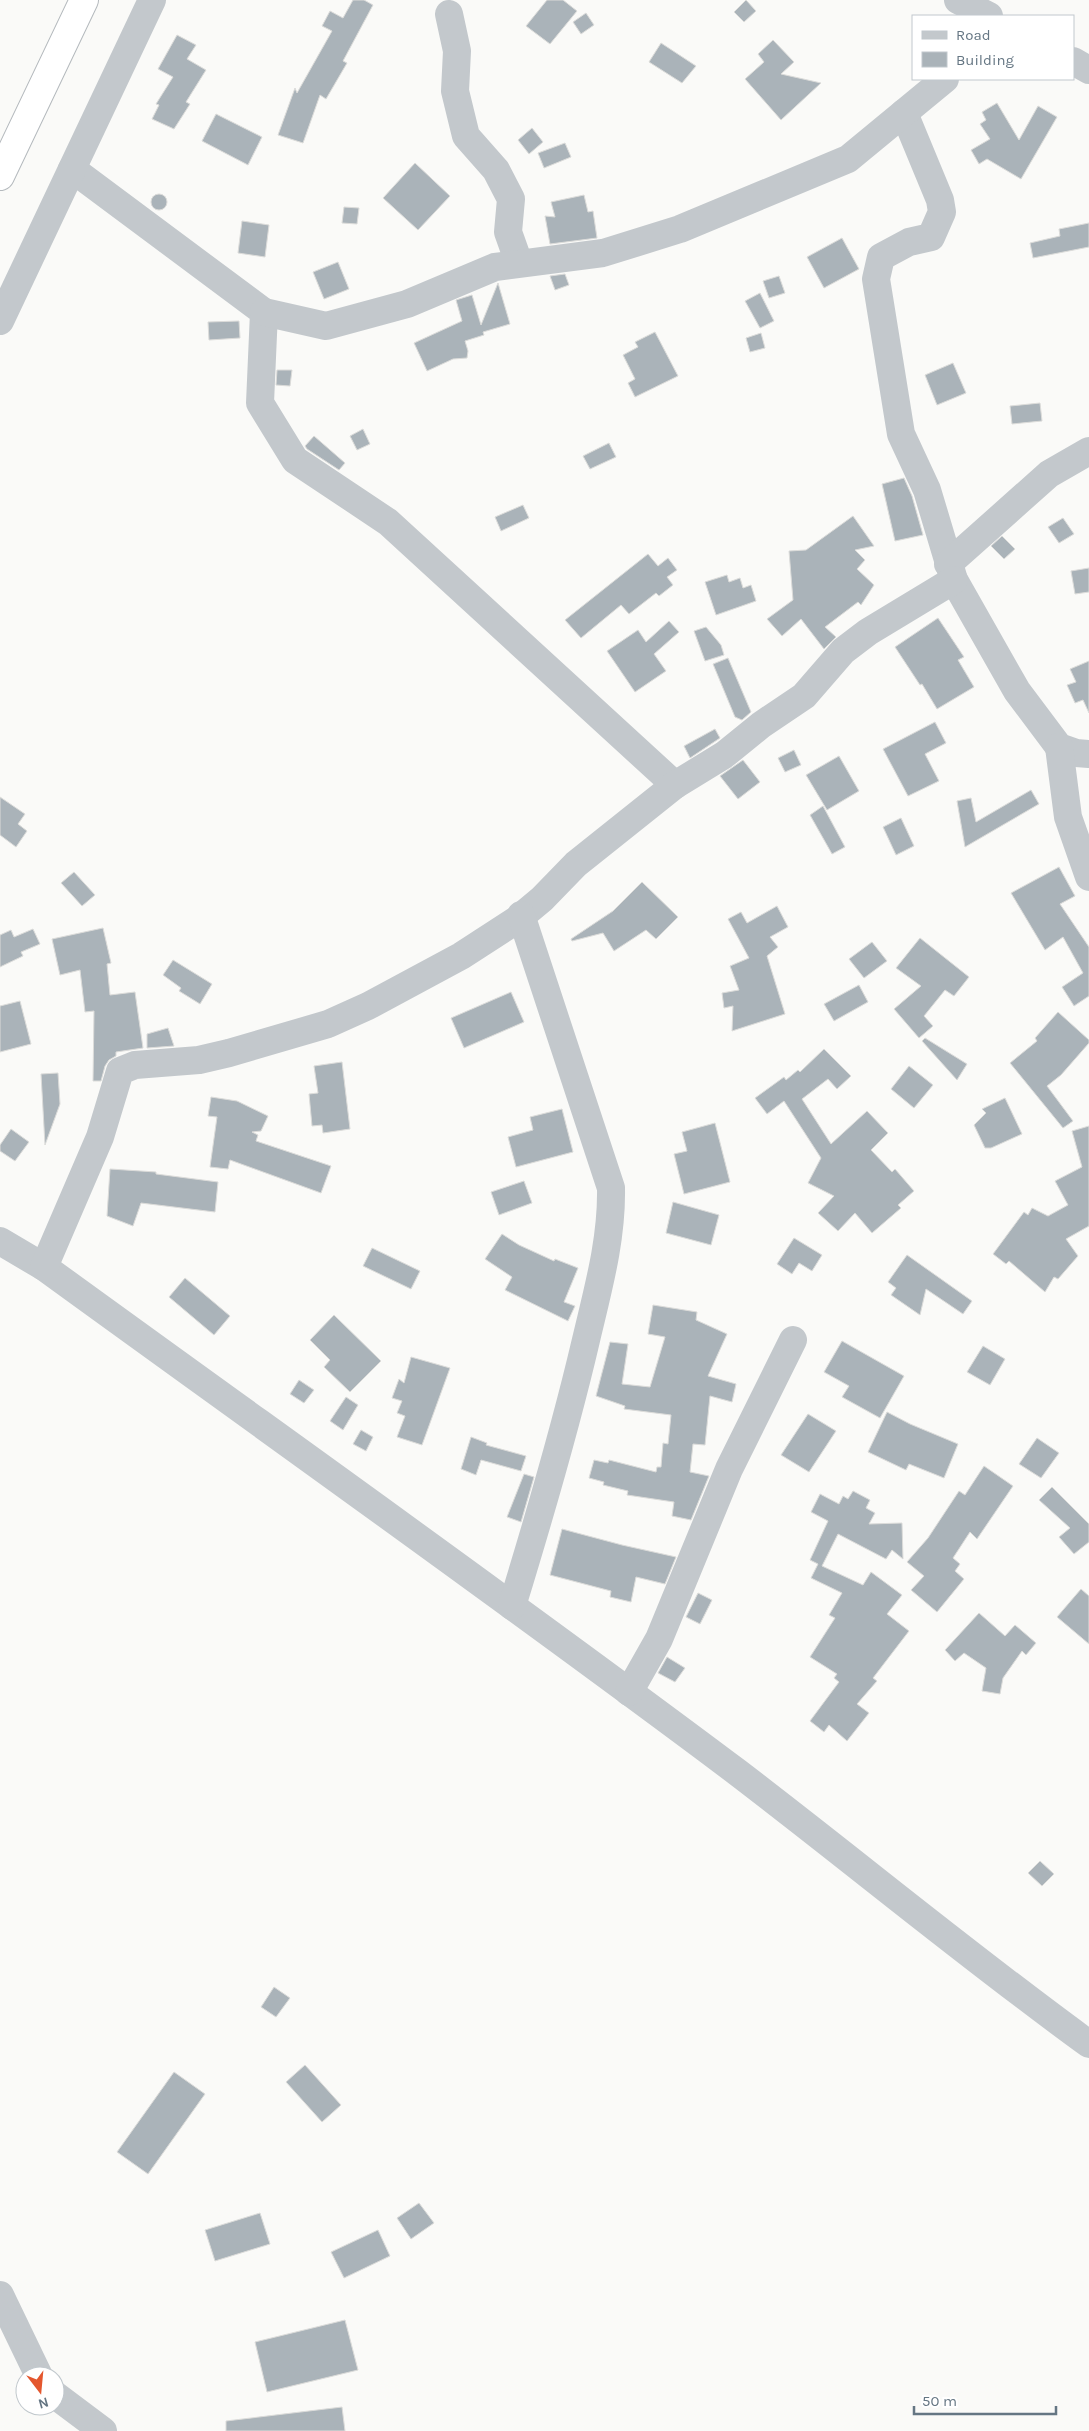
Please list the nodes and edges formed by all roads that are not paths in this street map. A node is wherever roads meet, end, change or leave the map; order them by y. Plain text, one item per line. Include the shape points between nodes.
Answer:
1 (84, 0) edge
2 (152, 0) edge
3 (958, 0) edge
4 (449, 14) dead end
5 (987, 15) edge
6 (944, 80) edge
7 (904, 113) junction
8 (72, 169) junction
9 (0, 176) edge
10 (519, 263) junction
11 (264, 312) junction
12 (0, 321) edge
13 (1089, 451) edge
14 (951, 572) junction
15 (1059, 747) junction
16 (1089, 754) edge
17 (675, 785) junction
18 (1089, 876) edge
19 (521, 915) junction
20 (0, 1241) edge
21 (44, 1267) junction
22 (792, 1340) dead end
23 (512, 1606) junction
24 (629, 1692) junction
25 (1089, 2044) edge
26 (0, 2295) edge
27 (35, 2366) edge
28 (65, 2402) edge
29 (103, 2431) edge

1 - 9 highway
2 - 8 street
3 - 5 street
4 - 10 street via 457,51 455,91 466,136 496,170 511,199 508,232
6 - 7 street
7 - 10 street via 848,159 680,229 603,253
7 - 14 street via 942,212 931,236 909,242 881,257 876,278 901,434 927,490
8 - 11 street
8 - 12 street
10 - 11 street via 495,267 407,304 326,326
11 - 17 street via 260,403 295,460 388,522
13 - 14 street via 1049,474
14 - 15 street via 1017,691
14 - 17 street via 843,651 804,696 724,755
15 - 16 street
15 - 18 street via 1068,817
17 - 19 street via 576,864
19 - 21 street via 461,956 328,1024 229,1054 199,1060 134,1065 120,1072 100,1137
19 - 23 street via 611,1188 611,1213 606,1258 578,1376
20 - 21 street
21 - 23 street
22 - 24 street via 729,1469 660,1639
23 - 24 street
24 - 25 street
26 - 27 street
28 - 29 street

